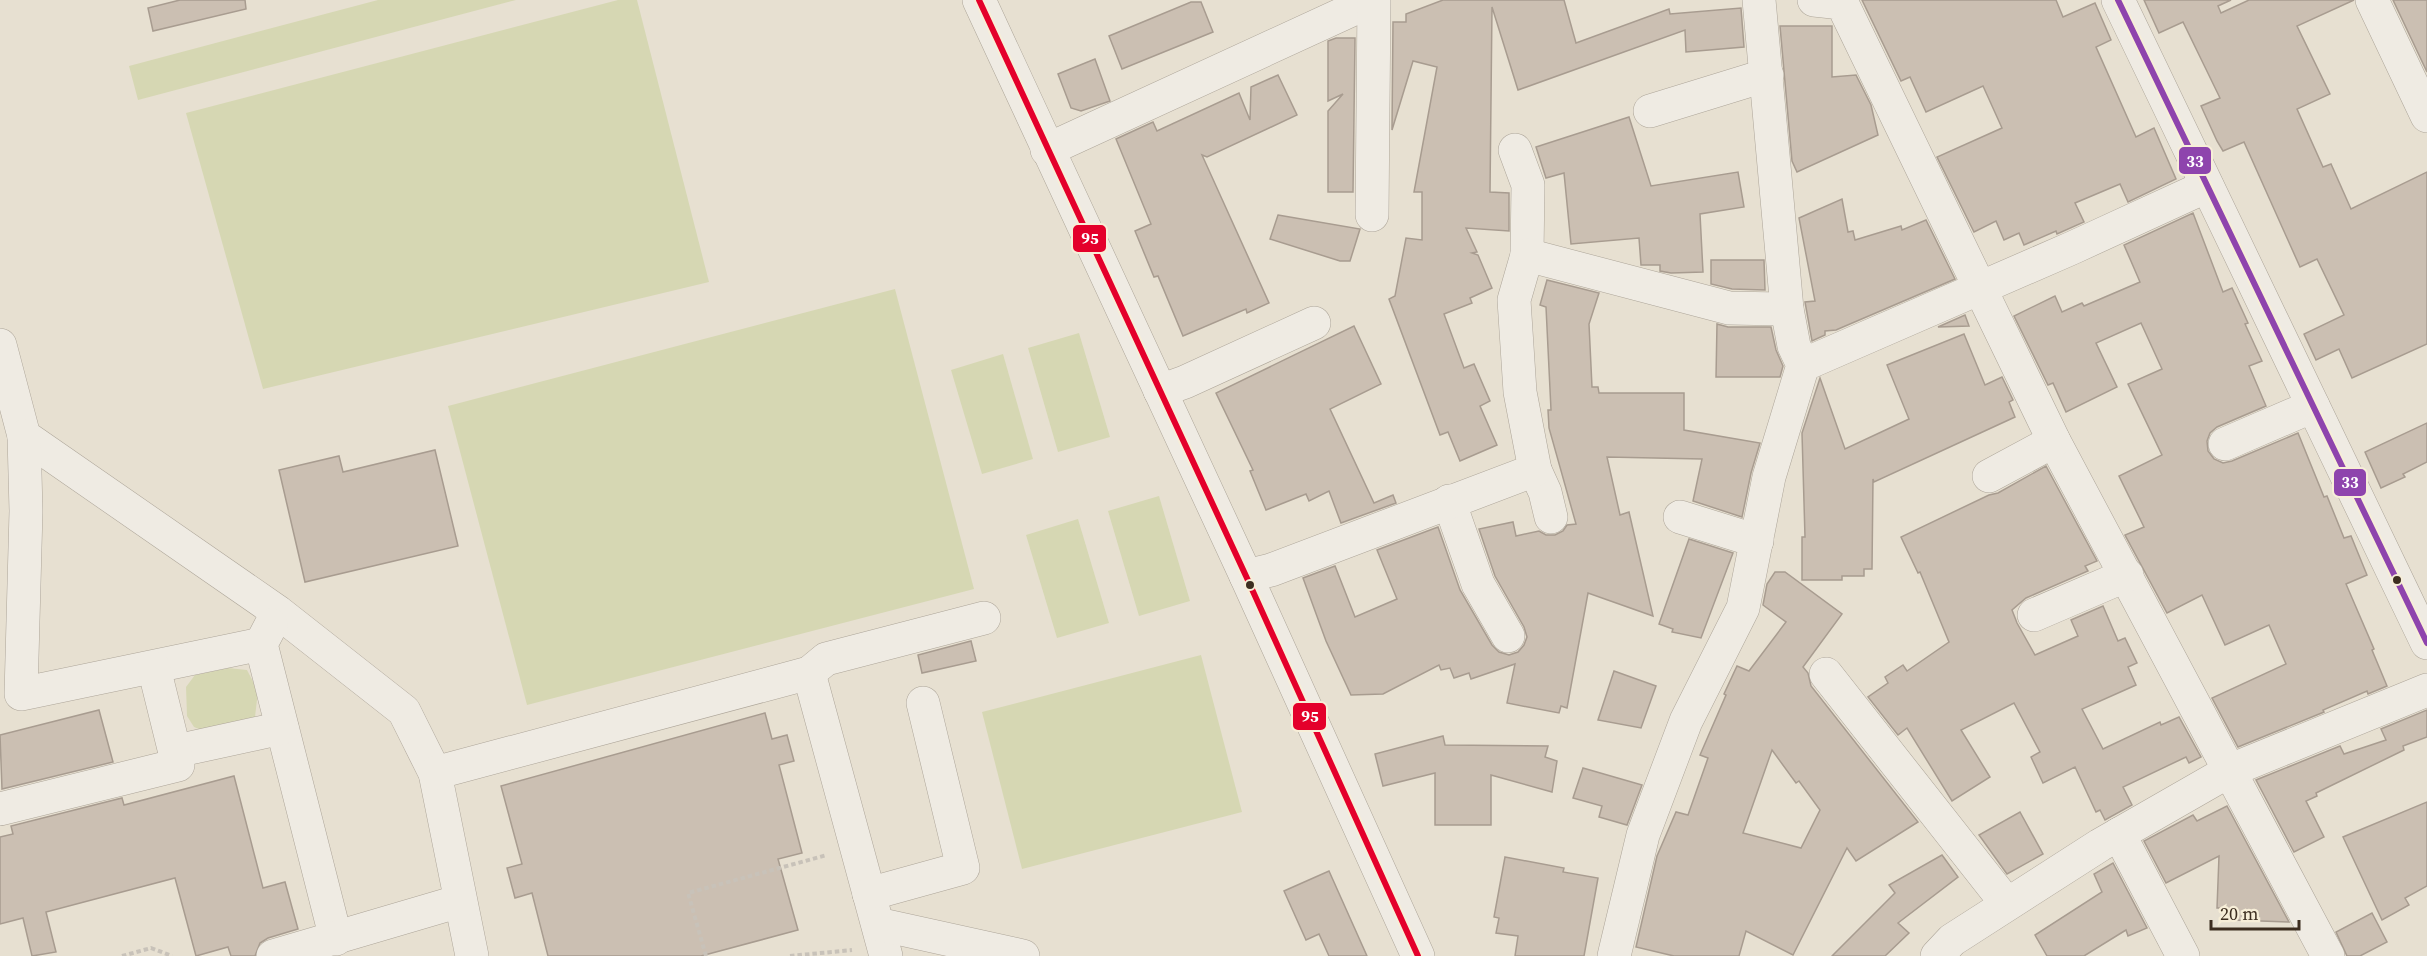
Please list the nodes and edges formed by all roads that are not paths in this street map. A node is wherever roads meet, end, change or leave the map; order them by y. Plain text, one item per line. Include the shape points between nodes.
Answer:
1 (979, 0) edge
2 (1373, 0) edge
3 (1759, 0) edge
4 (1814, 0) edge
5 (2118, 0) edge
6 (2372, 0) edge
7 (1767, 75) junction
8 (1650, 111) dead end
9 (2427, 116) edge
10 (1047, 150) junction
11 (1515, 150) dead end
12 (2207, 186) junction
13 (1372, 215) dead end
14 (1527, 255) junction
15 (1980, 288) junction
16 (1787, 309) junction
17 (1314, 323) dead end
18 (0, 345) edge
19 (1803, 365) junction
20 (1160, 391) junction
21 (2313, 406) junction
22 (24, 436) junction
23 (2054, 441) junction
24 (2225, 444) dead end
25 (0, 470) edge
26 (1535, 470) junction
27 (1989, 476) dead end
28 (1449, 501) junction
29 (1551, 517) dead end
30 (1680, 517) dead end
31 (1757, 541) junction
32 (2127, 575) junction
33 (1246, 576) junction
34 (278, 612) junction
35 (2034, 615) dead end
36 (984, 618) dead end
37 (1508, 636) dead end
38 (2427, 643) edge
39 (261, 644) junction
40 (154, 668) junction
41 (809, 674) junction
42 (1826, 674) dead end
43 (2427, 690) edge
44 (10, 697) edge
45 (923, 703) dead end
46 (282, 728) junction
47 (176, 751) junction
48 (2231, 770) junction
49 (435, 773) junction
50 (0, 809) edge
51 (2119, 834) junction
52 (460, 902) junction
53 (2007, 904) junction
54 (879, 930) edge
55 (336, 939) junction
56 (273, 956) edge
57 (472, 956) edge
58 (1023, 956) edge
59 (1418, 956) edge
60 (1614, 956) edge
61 (1937, 956) edge
62 (2182, 956) edge
63 (2328, 956) edge

1 - 10 street
2 - 10 street
2 - 13 street
3 - 7 street
4 - 15 street via 1842,3
5 - 12 street
6 - 9 street
7 - 8 street
7 - 16 street
10 - 20 street
11 - 14 street via 1528,185
12 - 15 street
12 - 21 street
14 - 16 street via 1730,308
14 - 26 street via 1514,300 1520,392
15 - 19 street
15 - 23 street
16 - 19 street via 1794,346
17 - 20 street
18 - 22 street
19 - 31 street via 1769,477
20 - 33 street
21 - 24 street
21 - 38 street
22 - 25 street
22 - 34 street
22 - 44 street via 26,511
23 - 27 street
23 - 32 street
26 - 28 street
26 - 29 street
28 - 33 street via 1271,570
28 - 37 street via 1478,584
30 - 31 street
31 - 60 street via 1743,608 1686,721 1643,835
32 - 35 street
32 - 48 street
33 - 59 street
34 - 39 street
34 - 49 street via 404,711
36 - 41 street via 826,659
39 - 40 street
39 - 46 street
40 - 44 street
40 - 47 street
41 - 49 street
41 - 54 street
42 - 53 street
43 - 48 street
45 - 54 street via 963,868
46 - 47 street
46 - 55 street
47 - 50 street via 178,765
48 - 51 street
48 - 63 street
49 - 52 street
51 - 53 street
51 - 62 street
52 - 55 street
52 - 57 street
53 - 61 street via 1952,940
54 - 58 street
55 - 56 street

